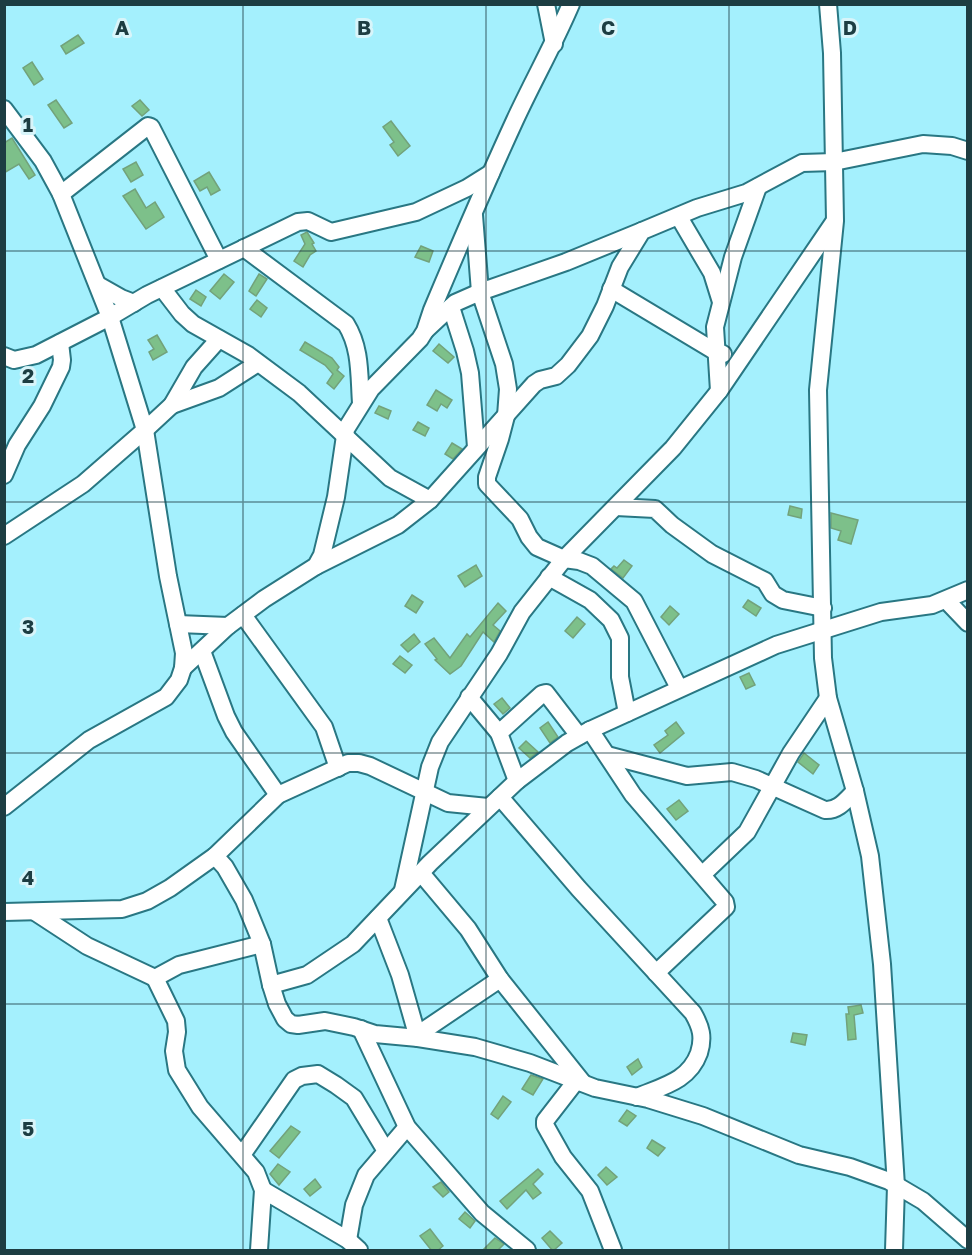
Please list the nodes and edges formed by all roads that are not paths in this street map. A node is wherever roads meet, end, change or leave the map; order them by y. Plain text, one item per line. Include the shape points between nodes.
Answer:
1 (546, 4) edge
2 (571, 4) edge
3 (828, 4) edge
4 (554, 44) junction
5 (4, 109) edge
6 (968, 151) edge
7 (834, 162) junction
8 (491, 173) junction
9 (758, 187) junction
10 (61, 194) junction
11 (473, 213) junction
12 (679, 217) junction
13 (835, 221) junction
14 (642, 231) junction
15 (244, 248) junction
16 (219, 260) junction
17 (98, 285) junction
18 (162, 288) junction
19 (611, 289) junction
20 (480, 292) junction
21 (721, 302) junction
22 (134, 303) junction
23 (451, 308) junction
24 (110, 317) junction
25 (425, 331) junction
26 (219, 339) junction
27 (60, 343) junction
28 (716, 352) junction
29 (4, 356) edge
30 (742, 359) junction
31 (258, 363) junction
32 (719, 391) junction
33 (361, 403) junction
34 (172, 405) junction
35 (506, 416) junction
36 (145, 430) junction
37 (344, 438) junction
38 (476, 447) junction
39 (4, 475) edge
40 (430, 500) junction
41 (616, 507) junction
42 (6, 529) edge
43 (564, 559) junction
44 (316, 566) junction
45 (549, 577) junction
46 (968, 590) edge
47 (946, 600) junction
48 (823, 608) junction
49 (243, 615) junction
50 (968, 623) edge
51 (178, 624) junction
52 (228, 626) junction
53 (823, 629) junction
54 (202, 651) junction
55 (183, 668) junction
56 (679, 688) junction
57 (469, 697) junction
58 (828, 698) junction
59 (627, 713) junction
60 (584, 733) junction
61 (499, 734) junction
62 (607, 755) junction
63 (338, 768) junction
64 (517, 781) junction
65 (772, 786) junction
66 (425, 791) junction
67 (855, 791) junction
68 (278, 795) junction
69 (494, 802) junction
70 (4, 807) edge
71 (215, 856) junction
72 (421, 873) junction
73 (703, 874) junction
74 (403, 891) junction
75 (4, 912) edge
76 (35, 912) junction
77 (378, 918) junction
78 (262, 944) junction
79 (657, 973) junction
80 (155, 978) junction
81 (500, 979) junction
82 (271, 985) junction
83 (361, 1029) junction
84 (417, 1036) junction
85 (580, 1082) junction
86 (637, 1097) junction
87 (407, 1127) junction
88 (386, 1150) junction
89 (242, 1155) junction
90 (896, 1186) junction
91 (263, 1190) junction
92 (968, 1240) edge
93 (353, 1245) edge
94 (259, 1251) edge
95 (527, 1251) edge
96 (613, 1251) edge
97 (894, 1251) edge

1 - 4 street
2 - 4 street
3 - 7 street
4 - 8 street
5 - 10 street via 43,161
6 - 7 street via 923,144
7 - 9 street via 802,163
7 - 13 street
8 - 11 street
8 - 15 street via 416,212 331,232 308,221 298,222
9 - 12 street
9 - 21 street
10 - 16 street via 151,127
10 - 17 street
11 - 20 street
11 - 25 street
12 - 14 street
12 - 21 street via 712,273
13 - 30 street
13 - 48 street via 818,390
14 - 19 street
14 - 20 street
15 - 16 street
15 - 33 street via 346,324 358,354
16 - 18 street
17 - 22 street
17 - 24 street
18 - 22 street
18 - 26 street via 193,324
19 - 28 street
19 - 35 street via 590,336 568,365 556,376 537,381
20 - 23 street
20 - 35 street via 504,364 508,389
21 - 28 street via 715,327
22 - 24 street
23 - 25 street
23 - 38 street via 470,373
24 - 27 street
24 - 36 street
25 - 33 street
26 - 31 street
26 - 34 street via 194,367
27 - 29 street via 36,356 14,360
27 - 39 street via 61,367
28 - 30 street
28 - 32 street
30 - 32 street
31 - 34 street via 219,388
31 - 37 street via 298,393
32 - 41 street via 673,448
33 - 37 street
34 - 36 street
35 - 38 street
35 - 43 street via 488,484 520,519 537,547
36 - 42 street via 83,484
36 - 51 street
37 - 40 street via 390,478
37 - 44 street via 336,497
38 - 40 street
40 - 44 street via 398,525
41 - 43 street
41 - 48 street via 655,509 712,554 765,581 773,594 783,600
43 - 45 street
43 - 56 street via 592,566 634,601
44 - 49 street
45 - 57 street via 522,612
45 - 59 street via 590,600 611,620 620,638 620,677
46 - 47 street
47 - 50 street
47 - 53 street via 881,612
48 - 53 street
49 - 52 street
49 - 63 street via 324,727
51 - 52 street
51 - 55 street
52 - 54 street
53 - 56 street via 776,645
53 - 58 street
54 - 55 street
54 - 68 street via 230,724
55 - 70 street via 166,697 89,740
56 - 59 street
57 - 61 street
57 - 66 street via 440,742
58 - 65 street
58 - 67 street
59 - 60 street
60 - 61 street via 546,693
60 - 62 street
60 - 64 street
61 - 64 street
62 - 65 street via 687,776 732,772
62 - 73 street via 633,795
63 - 66 street via 359,763
63 - 68 street
64 - 69 street
65 - 67 street via 831,810
65 - 73 street via 747,832
66 - 69 street via 448,803
66 - 74 street
67 - 90 street via 870,856 882,964
68 - 71 street
69 - 72 street
69 - 79 street
71 - 76 street via 170,888 122,909
71 - 78 street via 244,900
72 - 74 street
72 - 81 street via 468,929
73 - 79 street via 722,896 726,907
74 - 77 street
75 - 76 street
76 - 80 street via 87,946
77 - 82 street via 353,944 307,975
77 - 84 street via 400,975
78 - 80 street via 178,965
78 - 82 street
79 - 86 street via 693,1013 703,1041 694,1065 683,1077
80 - 89 street via 176,1021 177,1070 200,1107
81 - 84 street
81 - 85 street
82 - 83 street via 277,1004 291,1024 325,1021
83 - 84 street via 375,1035
83 - 87 street
84 - 85 street via 475,1047
85 - 86 street
85 - 96 street via 545,1125 563,1157 590,1191
86 - 90 street via 703,1116 799,1155 850,1167
87 - 88 street
87 - 95 street via 482,1213
88 - 89 street via 354,1098 318,1074 294,1080
88 - 93 street via 366,1175 354,1205
89 - 91 street via 256,1172
90 - 92 street via 923,1201
90 - 97 street
91 - 93 street
91 - 94 street

